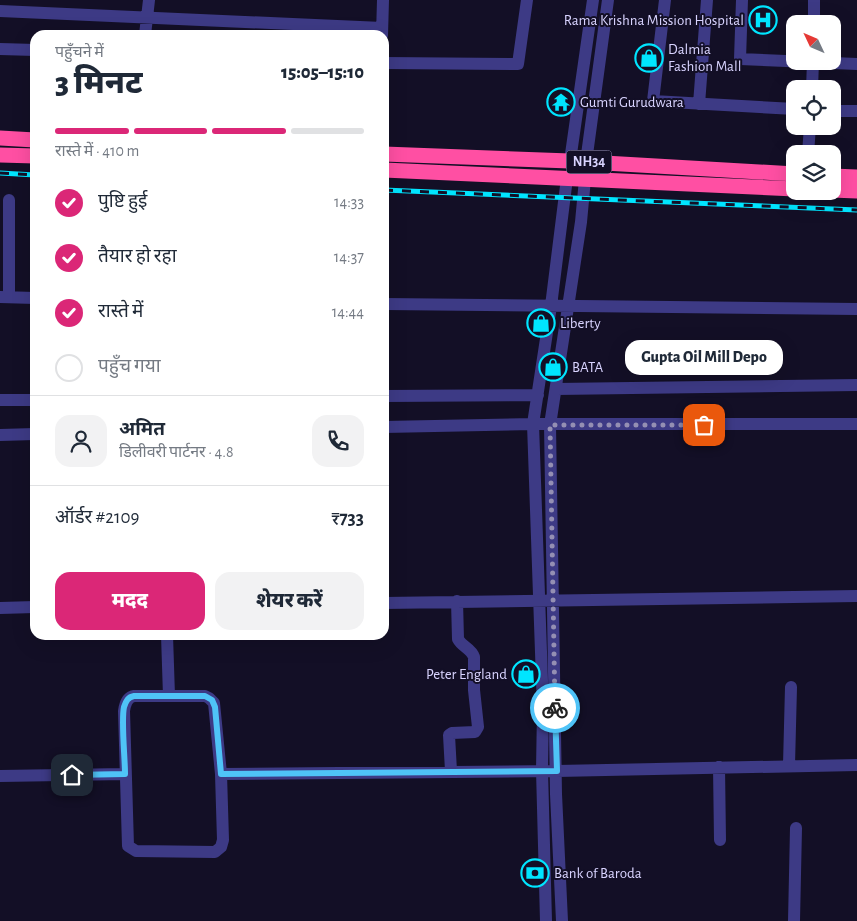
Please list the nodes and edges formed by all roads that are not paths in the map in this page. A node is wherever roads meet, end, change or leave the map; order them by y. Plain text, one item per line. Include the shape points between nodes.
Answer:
1 (149, 0) edge
2 (383, 0) edge
3 (527, 0) edge
4 (593, 0) edge
5 (608, 0) edge
6 (666, 0) edge
7 (707, 0) edge
8 (742, 0) edge
9 (814, 0) edge
10 (0, 11) edge
11 (814, 15) edge
12 (147, 17) junction
13 (146, 30) edge
14 (365, 30) edge
15 (382, 30) edge
16 (0, 49) edge
17 (30, 50) edge
18 (786, 61) edge
19 (389, 63) edge
20 (841, 63) edge
21 (857, 64) edge
22 (700, 104) junction
23 (786, 109) edge
24 (841, 111) edge
25 (857, 111) edge
26 (0, 138) edge
27 (30, 140) edge
28 (389, 154) edge
29 (0, 155) edge
30 (30, 156) edge
31 (570, 161) junction
32 (586, 162) junction
33 (389, 170) edge
34 (786, 173) edge
35 (841, 176) edge
36 (857, 177) edge
37 (567, 178) junction
38 (585, 179) junction
39 (786, 188) edge
40 (841, 190) edge
41 (857, 191) edge
42 (9, 200) dead end
43 (4, 297) edge
44 (30, 298) edge
45 (389, 304) edge
46 (551, 306) junction
47 (569, 306) junction
48 (857, 309) edge
49 (857, 385) edge
50 (556, 389) junction
51 (538, 395) junction
52 (389, 396) edge
53 (0, 400) edge
54 (30, 400) edge
55 (534, 424) junction
56 (857, 424) edge
57 (550, 425) junction
58 (389, 427) edge
59 (30, 434) edge
60 (0, 435) edge
61 (857, 596) edge
62 (546, 600) junction
63 (457, 602) junction
64 (389, 603) edge
65 (30, 607) edge
66 (0, 608) edge
67 (167, 640) edge
68 (791, 687) dead end
69 (169, 696) junction
70 (789, 765) junction
71 (857, 765) edge
72 (719, 767) junction
73 (542, 770) junction
74 (450, 771) junction
75 (557, 771) junction
76 (125, 774) junction
77 (221, 774) junction
78 (0, 776) edge
79 (796, 828) dead end
80 (720, 840) dead end
81 (546, 921) edge
82 (562, 921) edge
83 (794, 921) edge

1 - 12 street
2 - 15 street
3 - 19 street via 518,64
4 - 31 street
5 - 32 street
6 - 22 street via 653,101
7 - 22 street
8 - 18 street via 740,59
9 - 11 street
10 - 12 street
12 - 13 street
12 - 14 street
16 - 17 street
20 - 21 street
22 - 23 street
24 - 25 street
26 - 27 highway
28 - 31 highway, NH34
29 - 30 highway
31 - 32 highway, NH34
32 - 34 highway, NH34
33 - 37 highway, NH34
35 - 36 highway
37 - 38 highway, NH34
37 - 46 street
38 - 39 highway, NH34
38 - 47 street
40 - 41 highway
42 - 43 street
43 - 44 street
45 - 46 street
46 - 47 street
46 - 51 street
47 - 48 street
47 - 50 street
49 - 50 street
50 - 57 street
51 - 52 street
51 - 55 street
53 - 54 street
55 - 57 street
55 - 58 street
55 - 62 street
56 - 57 street
57 - 62 street
59 - 60 street
61 - 62 street
62 - 63 street
62 - 73 street
62 - 75 street
63 - 64 street
63 - 74 street via 458,639 474,657 478,727 474,732 449,735
65 - 66 street
67 - 69 street
68 - 70 street
69 - 76 street via 134,696 127,700 124,711
69 - 77 street via 205,696 214,703
70 - 71 street
70 - 72 street
72 - 75 street
72 - 80 street
73 - 74 street
73 - 75 street
73 - 81 street
74 - 77 street
75 - 82 street
76 - 77 street via 127,843 130,848 136,851 212,853 221,847 223,840
76 - 78 street
79 - 83 street

